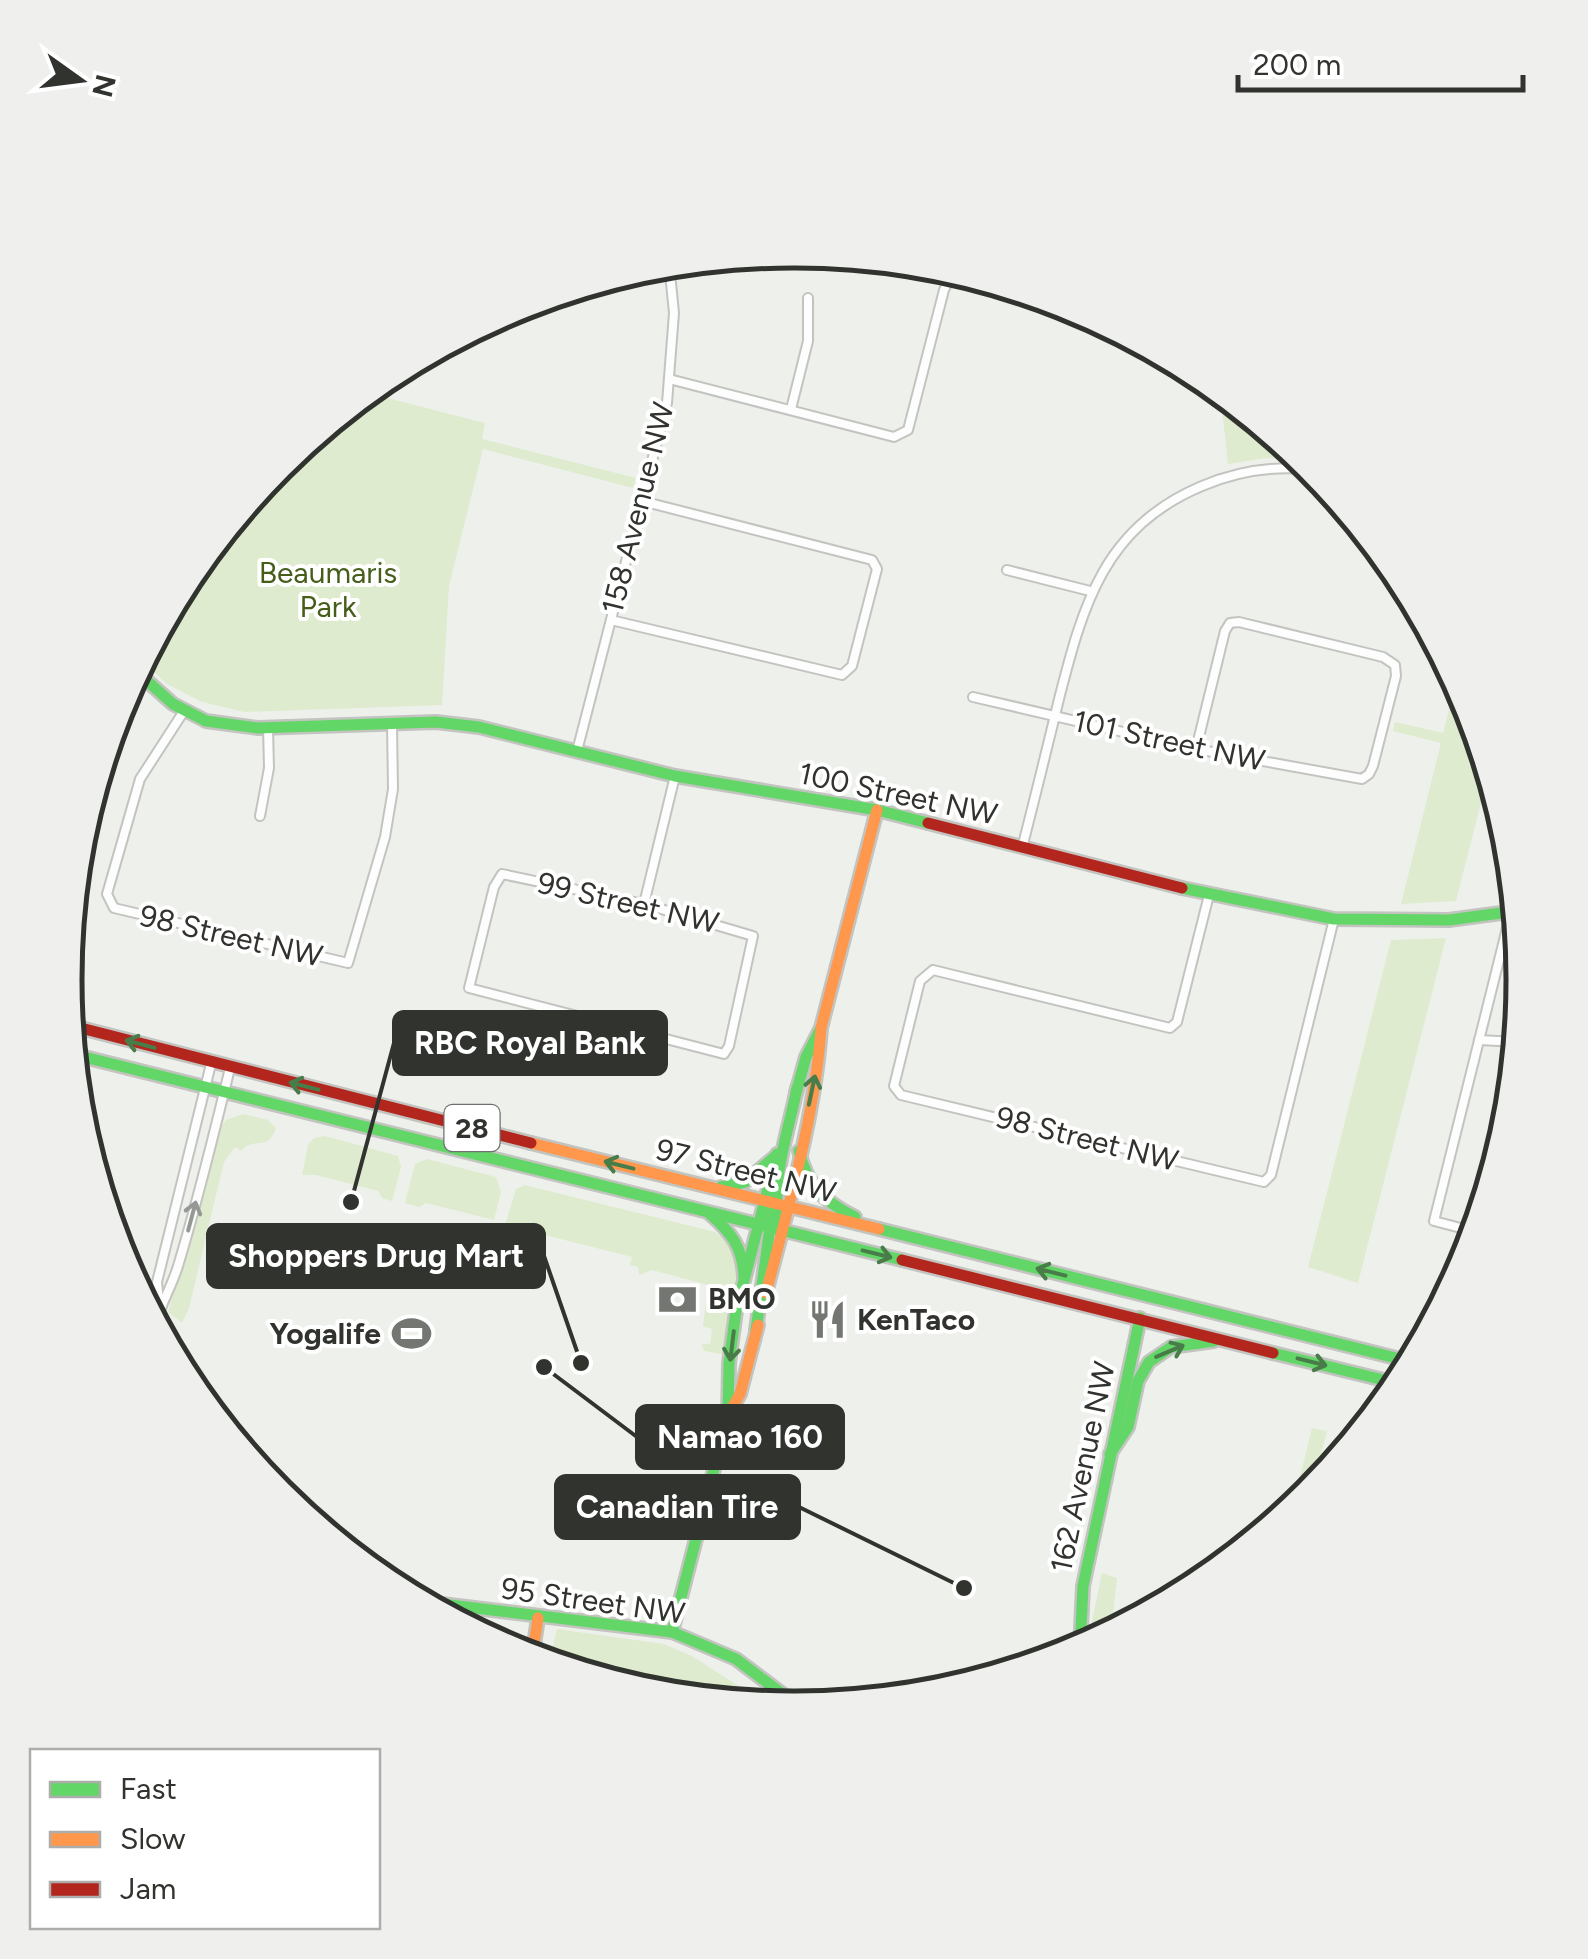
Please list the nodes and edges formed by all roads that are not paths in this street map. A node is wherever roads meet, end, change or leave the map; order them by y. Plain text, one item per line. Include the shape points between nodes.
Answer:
1 (671, 279) edge
2 (946, 285) edge
3 (808, 298) dead end
4 (669, 379) junction
5 (790, 409) junction
6 (1289, 469) edge
7 (642, 501) junction
8 (1007, 570) dead end
9 (1090, 592) junction
10 (610, 620) junction
11 (148, 683) edge
12 (973, 696) dead end
13 (184, 711) junction
14 (1055, 716) junction
15 (392, 724) junction
16 (268, 728) junction
17 (1196, 749) junction
18 (577, 751) junction
19 (675, 776) junction
20 (878, 810) junction
21 (260, 816) dead end
22 (1022, 848) junction
23 (1209, 895) junction
24 (644, 904) junction
25 (1502, 913) edge
26 (1334, 918) junction
27 (1505, 946) edge
28 (821, 1028) junction
29 (84, 1029) edge
30 (1479, 1040) junction
31 (1502, 1041) edge
32 (87, 1058) edge
33 (211, 1062) junction
34 (230, 1068) junction
35 (205, 1086) junction
36 (797, 1088) junction
37 (224, 1092) junction
38 (799, 1152) junction
39 (777, 1155) junction
40 (714, 1189) junction
41 (776, 1204) junction
42 (708, 1212) junction
43 (770, 1227) junction
44 (1460, 1228) edge
45 (890, 1232) junction
46 (744, 1278) junction
47 (1146, 1296) junction
48 (159, 1300) edge
49 (162, 1305) edge
50 (1140, 1318) junction
51 (1224, 1340) junction
52 (1396, 1358) edge
53 (1383, 1380) edge
54 (728, 1415) junction
55 (1110, 1454) junction
56 (458, 1607) edge
57 (538, 1618) junction
58 (1081, 1630) edge
59 (672, 1632) junction
60 (534, 1642) edge
61 (778, 1690) edge

1 - 4 street, 158 Avenue NW
2 - 5 street via 908,430 894,437
3 - 5 street via 808,341
4 - 5 street
4 - 7 street, 158 Avenue NW
6 - 9 street via 1237,474 1176,498 1113,554
7 - 10 street, 158 Avenue NW
7 - 10 street via 872,560 878,568 852,666 842,674
8 - 9 street
9 - 14 street
10 - 18 street, 158 Avenue NW
11 - 13 street, 100 Street NW
12 - 14 street, 101 Street NW
13 - 15 street, 98 Street NW via 140,779 107,894 114,908 348,963 386,837 394,789
13 - 16 street, 100 Street NW via 206,722
14 - 17 street, 101 Street NW
14 - 22 street
15 - 16 street, 100 Street NW
15 - 18 street, 100 Street NW via 478,727
16 - 21 street
17 - 17 street, 101 Street NW via 1230,623 1395,665 1366,778
18 - 19 street, 100 Street NW
19 - 20 street, 100 Street NW
19 - 24 street
20 - 22 street, 100 Street NW
20 - 28 street
22 - 23 street, 100 Street NW
23 - 26 street, 100 Street NW
23 - 26 street, 98 Street NW via 1177,1022 1170,1028 933,970 920,980 894,1086 901,1094 1264,1182
24 - 24 street, 99 Street NW via 753,936 724,1054 469,988 502,874
25 - 26 street, 100 Street NW via 1449,920
27 - 30 street
28 - 36 street
38 -> 28 street
33 -> 29 street, 97 Street NW
30 - 31 street
30 - 44 street via 1434,1222
32 - 35 street, 97 Street NW
33 - 34 street, 97 Street NW
33 - 35 street
34 - 37 street
40 -> 34 street, 97 Street NW / 28
35 - 37 street, 97 Street NW
35 - 48 street via 158,1282
36 - 39 street
36 - 41 street
37 - 42 street, 97 Street NW
49 -> 37 street
38 - 41 street
38 - 45 street via 822,1200
39 - 40 street via 745,1182
39 - 41 street
40 - 41 street, 97 Street NW
41 - 43 street
41 - 43 street via 778,1226
41 - 45 street, 97 Street NW
42 - 43 street, 97 Street NW
42 - 46 street via 741,1246
43 - 46 street
43 -> 50 street, 97 Street NW
43 - 54 street via 756,1330
47 -> 45 street, 97 Street NW
46 -> 54 street
47 - 50 street, 162 Avenue NW
47 - 52 street, 97 Street NW
50 - 51 street, 97 Street NW
50 - 55 street, 162 Avenue NW
51 -> 53 street, 97 Street NW
55 -> 51 street via 1122,1439 1148,1362 1171,1346
54 - 59 street
55 - 58 street, 162 Avenue NW
56 - 57 street, 95 Street NW
57 - 59 street, 95 Street NW
57 - 60 street
59 - 61 street, 95 Street NW via 736,1659

